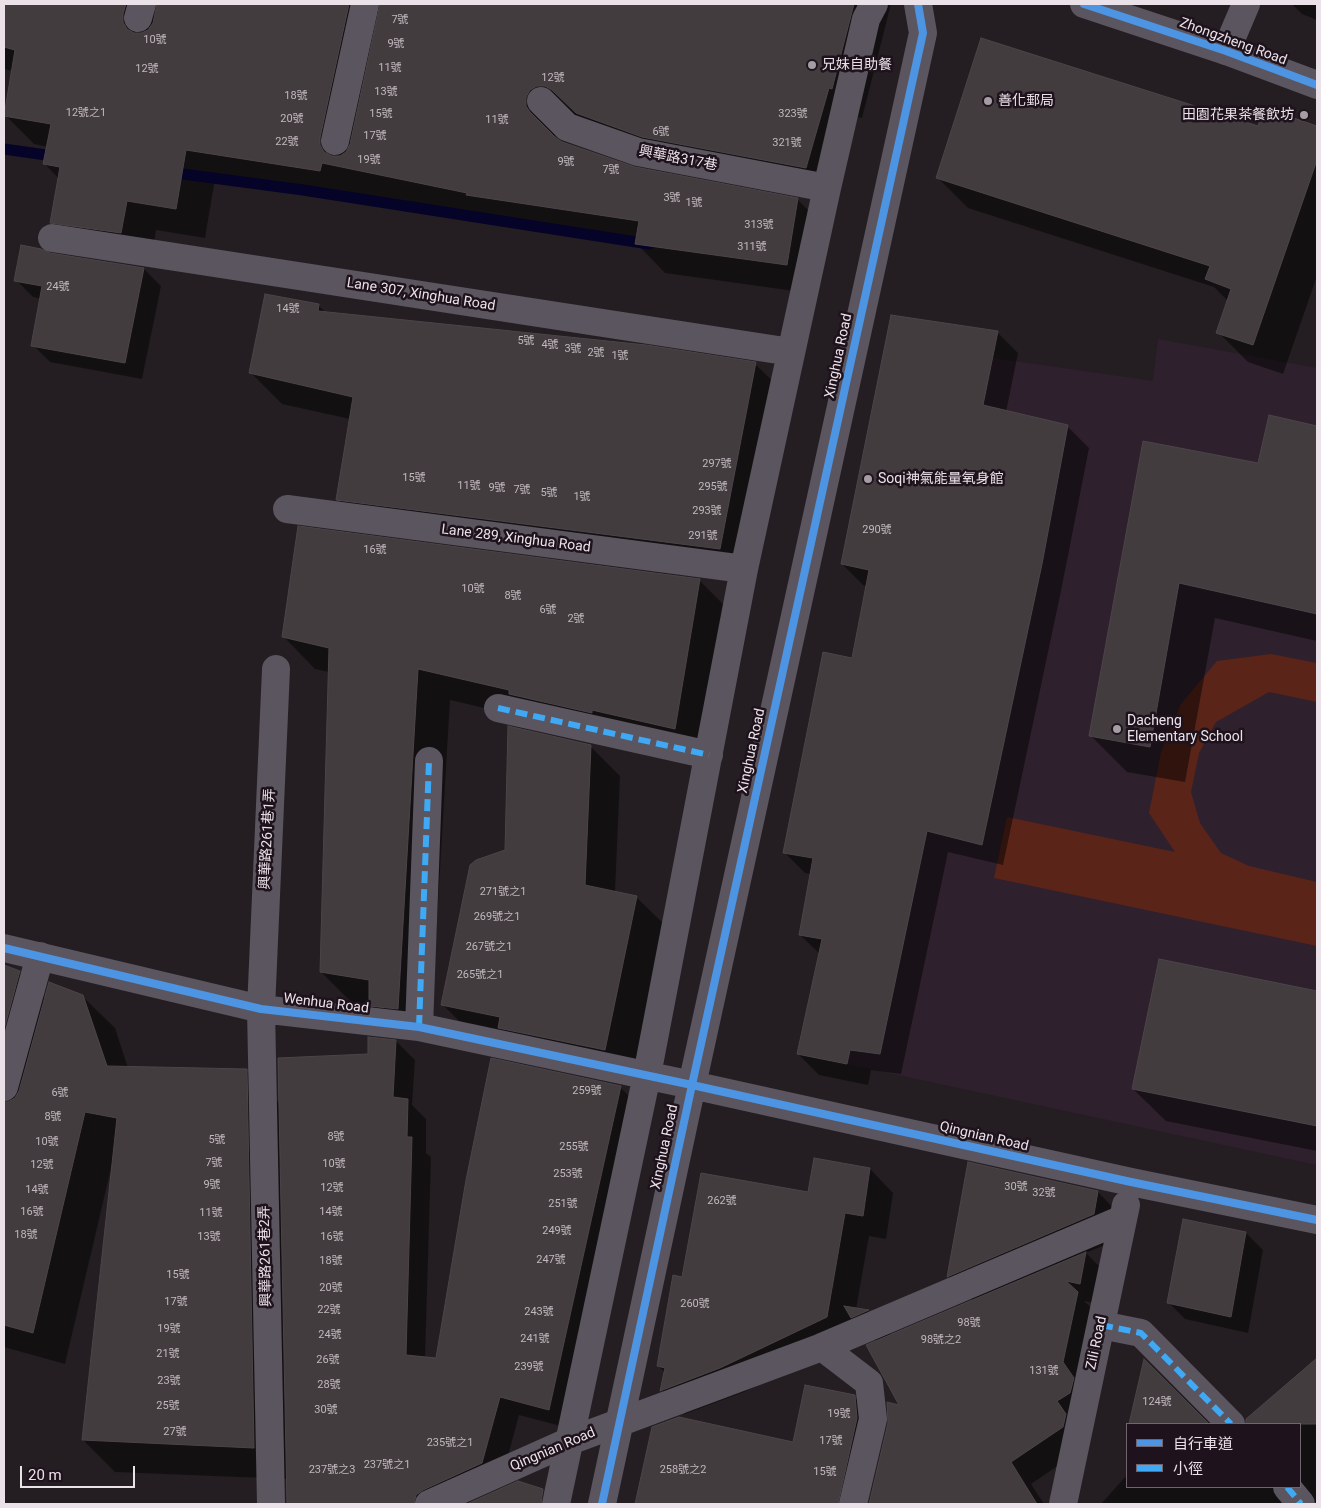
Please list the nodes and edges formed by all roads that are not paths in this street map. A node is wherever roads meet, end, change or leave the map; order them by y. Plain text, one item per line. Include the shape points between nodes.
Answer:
1 (365, 4) edge
2 (874, 4) edge
3 (918, 4) edge
4 (1084, 4) edge
5 (1246, 4) edge
6 (1226, 51) junction
7 (1317, 85) edge
8 (542, 101) dead end
9 (335, 141) dead end
10 (827, 188) junction
11 (52, 238) dead end
12 (791, 352) junction
13 (287, 509) dead end
14 (744, 569) junction
15 (276, 669) dead end
16 (498, 708) dead end
17 (709, 755) junction
18 (429, 761) dead end
19 (4, 948) edge
20 (40, 956) junction
21 (261, 1009) junction
22 (419, 1027) junction
23 (647, 1075) junction
24 (692, 1085) junction
25 (4, 1087) edge
26 (1131, 1182) junction
27 (1123, 1219) junction
28 (1317, 1220) edge
29 (1101, 1326) junction
30 (822, 1346) junction
31 (618, 1422) junction
32 (1230, 1423) edge
33 (570, 1441) junction
34 (1288, 1488) edge
35 (271, 1504) edge
36 (430, 1504) edge
37 (556, 1504) edge
38 (602, 1504) edge
39 (853, 1504) edge
40 (1063, 1504) edge
41 (1301, 1504) edge

1 - 9 street
2 - 10 street via 866,19
3 - 24 street, Xinghua Road via 923,33
4 - 6 main road, Zhongzheng Road
5 - 6 street
6 - 7 main road, Zhongzheng Road
8 - 10 street, 興華路317巷 via 567,126 638,152
10 - 12 street
11 - 12 street, Lane 307, Xinghua Road
12 - 14 street
13 - 14 street, Lane 289, Xinghua Road
14 - 17 street
15 - 21 street, 興華路261巷1弄
16 - 17 street
17 - 23 street
18 - 22 street
19 - 20 street, Wenhua Road
20 - 21 street, Wenhua Road
20 - 25 street
21 - 22 street, Wenhua Road
21 - 35 street, 興華路261巷2弄
22 - 23 street, Wenhua Road
23 - 24 street, Qingnian Road
23 - 33 street
24 - 26 street, Qingnian Road
24 - 31 street, Xinghua Road
26 - 27 street, Zili Road
26 - 28 street, Qingnian Road
27 - 29 street, Zili Road
27 - 30 street, Qingnian Road
29 - 32 street via 1141,1333
29 - 40 street, Zili Road
30 - 31 street, Qingnian Road
30 - 39 street via 868,1383 873,1419
31 - 33 street, Qingnian Road
31 - 38 street, Xinghua Road
33 - 36 street, Qingnian Road
33 - 37 street
34 - 41 street

